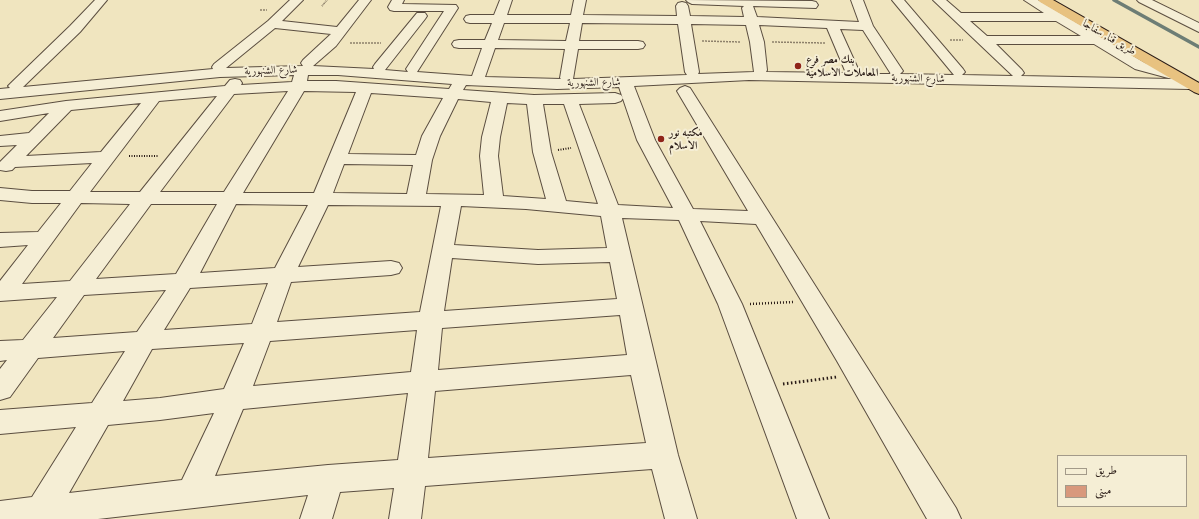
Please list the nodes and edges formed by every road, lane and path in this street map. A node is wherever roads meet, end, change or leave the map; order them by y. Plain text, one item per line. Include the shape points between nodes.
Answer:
1 (101, 0) edge
2 (297, 0) edge
3 (327, 0) edge
4 (364, 0) edge
5 (398, 0) edge
6 (506, 0) edge
7 (580, 0) edge
8 (681, 0) edge
9 (692, 0) edge
10 (856, 0) edge
11 (898, 0) edge
12 (1060, 0) edge
13 (1143, 0) edge
14 (747, 1) edge
15 (1032, 1) edge
16 (941, 2) edge
17 (811, 3) edge
18 (957, 3) dead end
19 (1000, 5) dead end
20 (322, 6) dead end
21 (424, 8) edge
22 (959, 17) junction
23 (1035, 17) junction
24 (1059, 17) junction
25 (470, 19) dead end
26 (499, 20) junction
27 (577, 20) junction
28 (685, 20) junction
29 (752, 21) junction
30 (272, 24) junction
31 (825, 24) junction
32 (867, 26) junction
33 (1199, 28) edge
34 (339, 31) junction
35 (984, 40) junction
36 (1097, 40) junction
37 (931, 41) junction
38 (331, 43) junction
39 (399, 44) junction
40 (459, 44) dead end
41 (490, 44) junction
42 (572, 44) junction
43 (638, 45) dead end
44 (220, 67) junction
45 (380, 67) junction
46 (412, 69) junction
47 (852, 71) junction
48 (896, 71) junction
49 (242, 72) junction
50 (692, 72) junction
51 (958, 72) junction
52 (303, 73) junction
53 (755, 73) junction
54 (1017, 73) junction
55 (479, 75) junction
56 (567, 78) junction
57 (1187, 79) edge
58 (462, 80) junction
59 (16, 86) junction
60 (0, 87) edge
61 (365, 88) junction
62 (628, 89) junction
63 (230, 90) junction
64 (685, 91) junction
65 (0, 94) edge
66 (452, 95) junction
67 (154, 97) junction
68 (500, 98) junction
69 (1199, 99) edge
70 (534, 100) junction
71 (570, 100) junction
72 (66, 106) junction
73 (0, 116) edge
74 (35, 138) junction
75 (0, 141) edge
76 (587, 146) junction
77 (542, 152) junction
78 (180, 155) junction
79 (106, 157) junction
80 (337, 159) junction
81 (423, 160) junction
82 (5, 168) edge
83 (0, 194) edge
84 (76, 197) junction
85 (145, 198) junction
86 (230, 198) junction
87 (321, 199) junction
88 (415, 200) junction
89 (452, 200) junction
90 (494, 201) junction
91 (558, 207) junction
92 (610, 211) junction
93 (687, 216) junction
94 (764, 218) junction
95 (45, 238) junction
96 (0, 240) edge
97 (442, 251) junction
98 (619, 255) junction
99 (391, 268) dead end
100 (282, 276) junction
101 (183, 282) junction
102 (75, 289) junction
103 (2, 293) edge
104 (814, 302) junction
105 (730, 304) junction
106 (630, 306) junction
107 (431, 319) junction
108 (262, 332) junction
109 (146, 340) junction
110 (30, 349) junction
111 (0, 351) edge
112 (642, 364) junction
113 (858, 375) junction
114 (424, 381) junction
115 (760, 387) junction
116 (0, 389) edge
117 (234, 398) junction
118 (100, 415) junction
119 (0, 422) edge
120 (663, 455) junction
121 (411, 474) junction
122 (328, 479) junction
123 (192, 493) junction
124 (39, 515) edge
125 (0, 516) edge
126 (316, 519) edge
127 (405, 519) edge
128 (681, 519) edge
129 (813, 519) edge
130 (944, 519) edge

1 - 59 street
2 - 30 street
3 - 20 path
4 - 34 street
5 - 21 street via 394,7
6 - 26 street
7 - 27 street
8 - 28 street
9 - 14 street
10 - 32 street
11 - 37 street
12 - 57 highway, طريق قنا, سفاجا via 1136,43 1135,46 1139,50 1190,79 1191,82
13 - 33 street
14 - 17 street
14 - 29 street
15 - 24 street
15 - 57 highway, طريق قنا, سفاجا
16 - 18 street
16 - 22 street
17 - 31 street
19 - 23 street
21 - 39 street
21 - 46 street via 452,8
22 - 23 street
22 - 35 street
23 - 24 street
24 - 36 street
25 - 26 street
26 - 27 street
26 - 41 street
27 - 28 street
27 - 42 street
28 - 29 street
28 - 50 street
29 - 31 street
29 - 53 street via 757,42
30 - 34 street
30 - 44 street
31 - 32 street
31 - 47 street
32 - 48 street
34 - 38 street
35 - 36 street
35 - 37 path
35 - 54 street
36 - 57 street via 1140,66
37 - 51 street
38 - 39 path
38 - 52 street
39 - 45 street
40 - 41 street
41 - 42 street
41 - 55 street
42 - 43 street
42 - 56 street
44 - 52 street, شارع الشنهورية via 279,63
44 - 59 street, شارع الشنهورية
45 - 46 street, شارع الشنهورية
45 - 52 street, شارع الشنهورية
46 - 55 street, شارع الشنهورية
47 - 48 street, شارع الشنهورية
47 - 53 street, شارع الشنهورية
48 - 51 street, شارع الشنهورية
49 - 52 street, شارع الشنهورية
49 - 63 street
49 - 65 street, شارع الشنهورية
50 - 53 street, شارع الشنهورية
50 - 56 street, شارع الشنهورية
51 - 54 street, شارع الشنهورية
52 - 58 street, شارع الشنهورية via 338,71
52 - 61 street
52 - 63 street
52 - 86 street
53 - 57 street, شارع الشنهورية
53 - 62 street, شارع الشنهورية
53 - 64 street via 723,84
54 - 57 street, شارع الشنهورية via 1158,75
55 - 56 street, شارع الشنهورية
57 - 69 street
58 - 62 street, شارع الشنهورية
58 - 66 street
59 - 60 street, شارع الشنهورية
61 - 66 street
61 - 80 street
62 - 64 street
62 - 71 street
62 - 93 street via 646,140
63 - 67 street
63 - 78 street
64 - 94 street
66 - 68 street
66 - 81 street via 431,136
67 - 72 street
67 - 79 street
68 - 70 street
68 - 90 street via 489,156
70 - 71 street
70 - 77 street
71 - 76 street
72 - 73 street
72 - 74 street
74 - 75 street
74 - 82 street
76 - 77 path
76 - 92 street
77 - 91 street
78 - 79 path
78 - 85 street
79 - 82 street
79 - 84 street
80 - 81 street
80 - 87 street
81 - 88 street
83 - 84 street
84 - 85 street
84 - 95 street
85 - 86 street
85 - 102 street
86 - 87 street
86 - 101 street
87 - 88 street
87 - 100 street
88 - 89 street
89 - 90 street
89 - 97 street
90 - 91 street
91 - 92 street
92 - 93 street
92 - 98 street
93 - 94 street
93 - 105 street
94 - 104 street
95 - 96 street
95 - 103 street
97 - 98 street via 538,257
97 - 107 street
98 - 106 street
99 - 100 street
100 - 101 street
100 - 108 street
101 - 102 street
101 - 109 street
102 - 103 street
102 - 110 street
104 - 105 path
104 - 113 street
105 - 115 street
106 - 107 street
106 - 112 street
107 - 108 street
107 - 114 street
108 - 109 street
108 - 117 street
109 - 110 street
109 - 118 street
110 - 111 street
110 - 116 street
112 - 114 street
112 - 120 street
113 - 115 path
113 - 130 street
114 - 117 street
114 - 121 street
115 - 129 street
117 - 118 street
117 - 123 street
118 - 119 street
118 - 124 street
120 - 121 street
120 - 128 street
121 - 122 street
121 - 127 street
122 - 123 street
122 - 126 street
123 - 124 street
124 - 125 street

